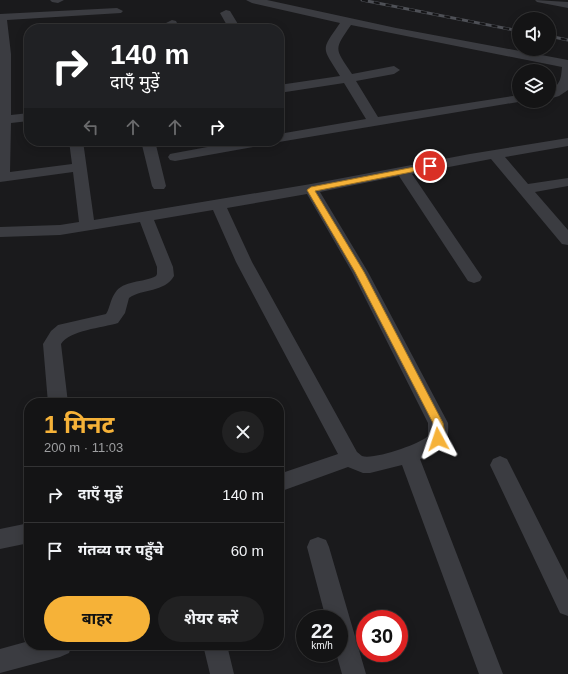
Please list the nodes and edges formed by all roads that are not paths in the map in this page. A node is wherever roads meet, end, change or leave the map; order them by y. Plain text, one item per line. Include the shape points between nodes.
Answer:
1 (57, 0) edge
2 (252, 0) edge
3 (541, 0) edge
4 (568, 5) edge
5 (117, 11) dead end
6 (226, 13) dead end
7 (53, 14) junction
8 (1, 17) edge
9 (348, 22) junction
10 (232, 24) edge
11 (3, 55) edge
12 (568, 65) edge
13 (394, 70) dead end
14 (346, 79) junction
15 (284, 88) edge
16 (556, 92) edge
17 (512, 101) edge
18 (24, 118) edge
19 (3, 120) junction
20 (374, 121) junction
21 (284, 137) edge
22 (568, 142) edge
23 (77, 146) edge
24 (149, 146) edge
25 (236, 146) edge
26 (495, 154) junction
27 (175, 157) dead end
28 (79, 167) junction
29 (403, 172) junction
30 (2, 178) edge
31 (568, 182) edge
32 (159, 186) dead end
33 (524, 189) junction
34 (311, 190) junction
35 (218, 204) junction
36 (145, 216) junction
37 (87, 226) junction
38 (0, 232) edge
39 (568, 240) edge
40 (474, 277) dead end
41 (57, 398) edge
42 (408, 454) junction
43 (350, 458) junction
44 (500, 465) dead end
45 (284, 481) edge
46 (24, 534) edge
47 (0, 539) edge
48 (318, 547) dead end
49 (568, 605) edge
50 (336, 610) edge
51 (41, 650) edge
52 (216, 650) edge
53 (348, 653) edge
54 (0, 661) edge
55 (222, 674) edge
56 (354, 674) edge
57 (491, 674) edge

1 - 7 street
2 - 9 street
3 - 4 street
5 - 7 street
6 - 10 street
7 - 8 street
8 - 11 street
9 - 12 street
9 - 14 street via 330,48
11 - 19 street
12 - 16 street via 568,80 563,89
13 - 14 street
14 - 15 street
14 - 20 street
17 - 20 street
18 - 19 street
19 - 30 street
20 - 21 street
22 - 26 street
23 - 28 street
24 - 32 street
25 - 27 street
26 - 29 street
26 - 33 street
28 - 30 street
28 - 37 street
29 - 34 street
29 - 40 street
31 - 33 street
33 - 39 street
34 - 35 street
34 - 42 street via 360,272 438,423 438,439 429,448
35 - 36 street
35 - 43 street via 244,262
36 - 37 street
36 - 41 street via 165,267 166,276 158,282 123,294 116,315 112,319 67,329 57,336 52,344
37 - 38 street
42 - 43 street via 366,465 355,463
42 - 57 street
43 - 45 street
44 - 49 street
46 - 47 street
48 - 50 street
51 - 54 street
52 - 55 street
53 - 56 street

